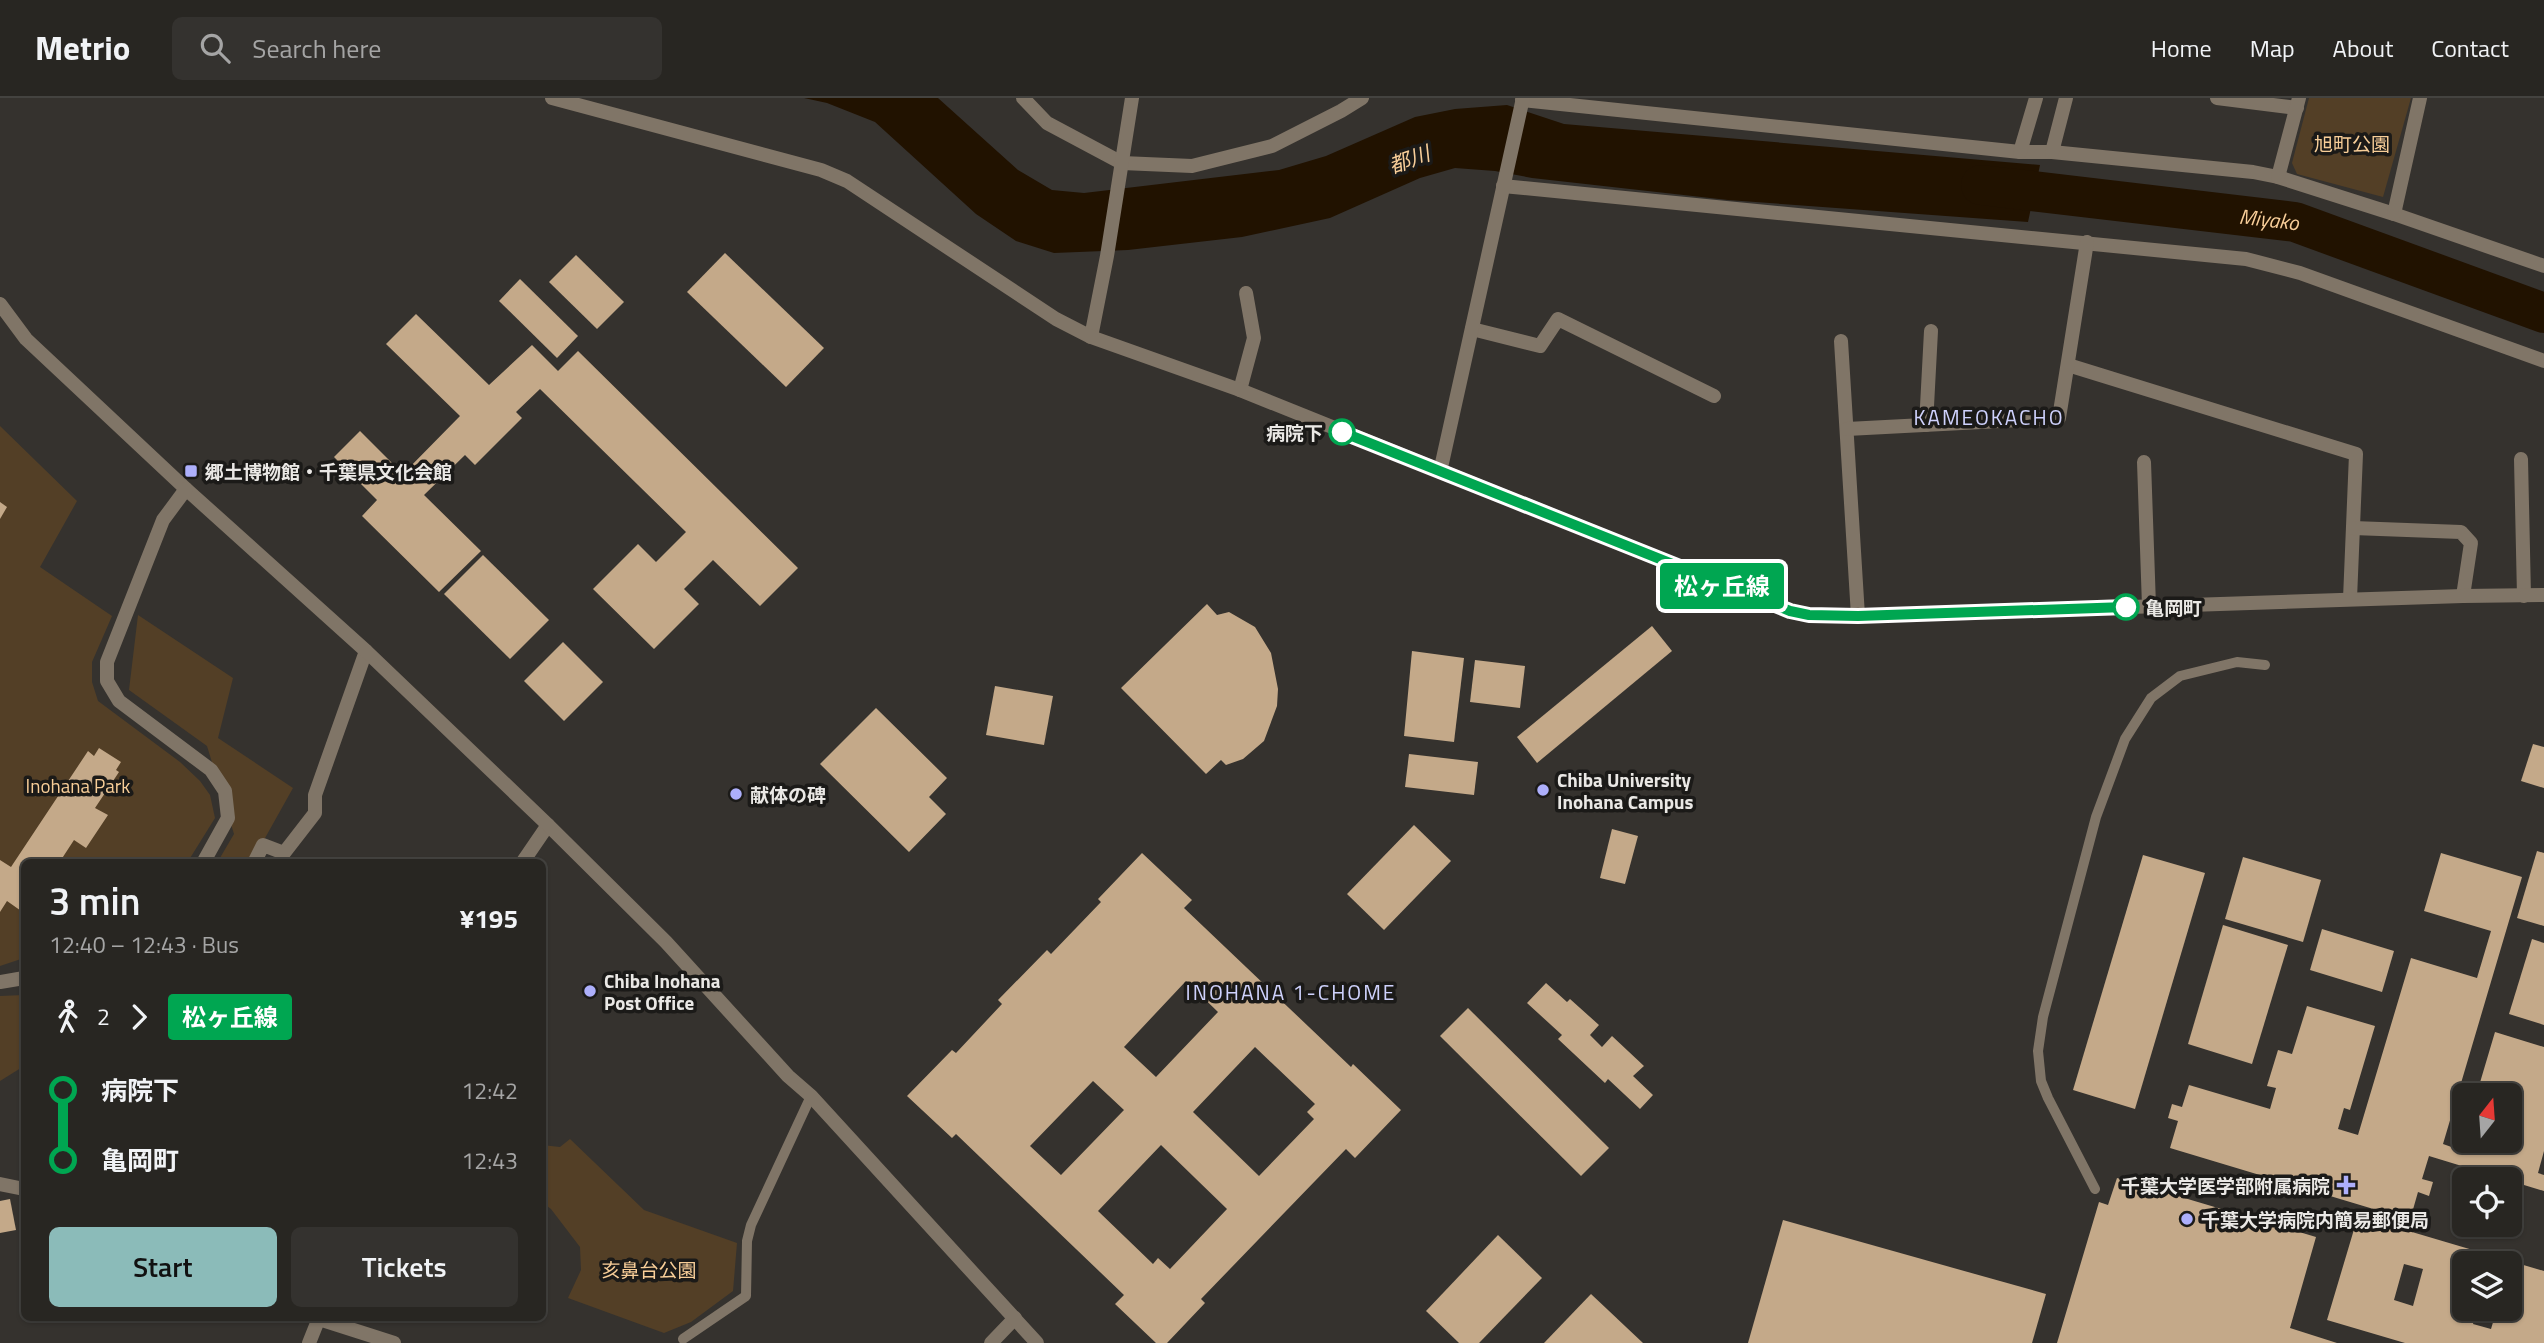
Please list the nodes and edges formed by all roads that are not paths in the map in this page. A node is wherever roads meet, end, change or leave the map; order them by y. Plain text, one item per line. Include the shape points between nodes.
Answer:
1 (552, 98) edge
2 (1023, 98) edge
3 (1132, 98) edge
4 (1362, 98) edge
5 (2036, 98) edge
6 (2066, 98) edge
7 (2217, 98) edge
8 (2420, 98) edge
9 (1522, 99) edge
10 (2298, 103) edge
11 (2020, 152) junction
12 (2052, 152) junction
13 (1122, 163) junction
14 (2278, 177) junction
15 (1503, 186) junction
16 (2394, 214) junction
17 (2087, 242) junction
18 (2544, 266) edge
19 (1246, 293) dead end
20 (0, 304) edge
21 (1472, 329) junction
22 (1931, 331) dead end
23 (1091, 337) junction
24 (1841, 341) dead end
25 (2544, 361) edge
26 (2068, 365) junction
27 (1240, 390) junction
28 (1714, 396) dead end
29 (1926, 425) junction
30 (1847, 429) junction
31 (2521, 459) dead end
32 (2144, 463) dead end
33 (1440, 472) junction
34 (186, 489) junction
35 (2353, 528) junction
36 (2544, 595) edge
37 (2463, 596) junction
38 (2524, 596) junction
39 (2350, 600) junction
40 (2149, 606) junction
41 (1858, 616) junction
42 (366, 651) junction
43 (2265, 665) dead end
44 (548, 825) junction
45 (205, 859) edge
46 (256, 859) edge
47 (525, 859) edge
48 (21, 978) edge
49 (0, 982) edge
50 (811, 1096) junction
51 (0, 1184) edge
52 (21, 1188) edge
53 (2095, 1189) dead end
54 (1015, 1318) junction
55 (317, 1321) edge
56 (327, 1321) edge
57 (683, 1339) dead end
58 (309, 1343) edge
59 (394, 1343) edge
60 (991, 1343) edge
61 (1037, 1343) edge

1 - 23 street via 821,170 847,181
2 - 13 street via 1047,123
3 - 13 street
4 - 13 street via 1272,146 1192,166
5 - 11 street
6 - 12 street
7 - 10 street
8 - 16 street
9 - 11 street
9 - 15 street
10 - 14 street
11 - 12 street
12 - 14 street
13 - 23 street
14 - 16 street
15 - 17 street
15 - 21 street
16 - 18 street
17 - 25 street via 2207,254 2300,273
17 - 26 street
19 - 27 street via 1254,338
20 - 34 street via 26,339
21 - 28 street via 1540,346 1558,319
21 - 33 street
22 - 29 street
23 - 27 street
24 - 30 street
26 - 29 street via 2059,418
26 - 35 street via 2356,454
27 - 33 street
29 - 30 street
30 - 41 street
31 - 38 street
32 - 40 street
33 - 41 street via 1772,605 1809,615
34 - 42 street
34 - 45 street via 163,520 107,662 107,681 119,701 211,770 225,791 228,818
35 - 37 street via 2461,532 2471,543
35 - 39 street
36 - 38 street
37 - 38 street
37 - 39 street
39 - 40 street
40 - 41 street
42 - 44 street
42 - 46 street via 315,795 315,813 284,853 263,845
43 - 53 lane via 2237,662 2180,676 2151,698 2125,739 2095,817 2038,1051 2044,1090
44 - 47 street
44 - 50 street
48 - 49 street
50 - 54 street
50 - 57 lane via 751,1225 746,1296
51 - 52 street
54 - 60 street
54 - 61 street
55 - 58 street
56 - 59 street

